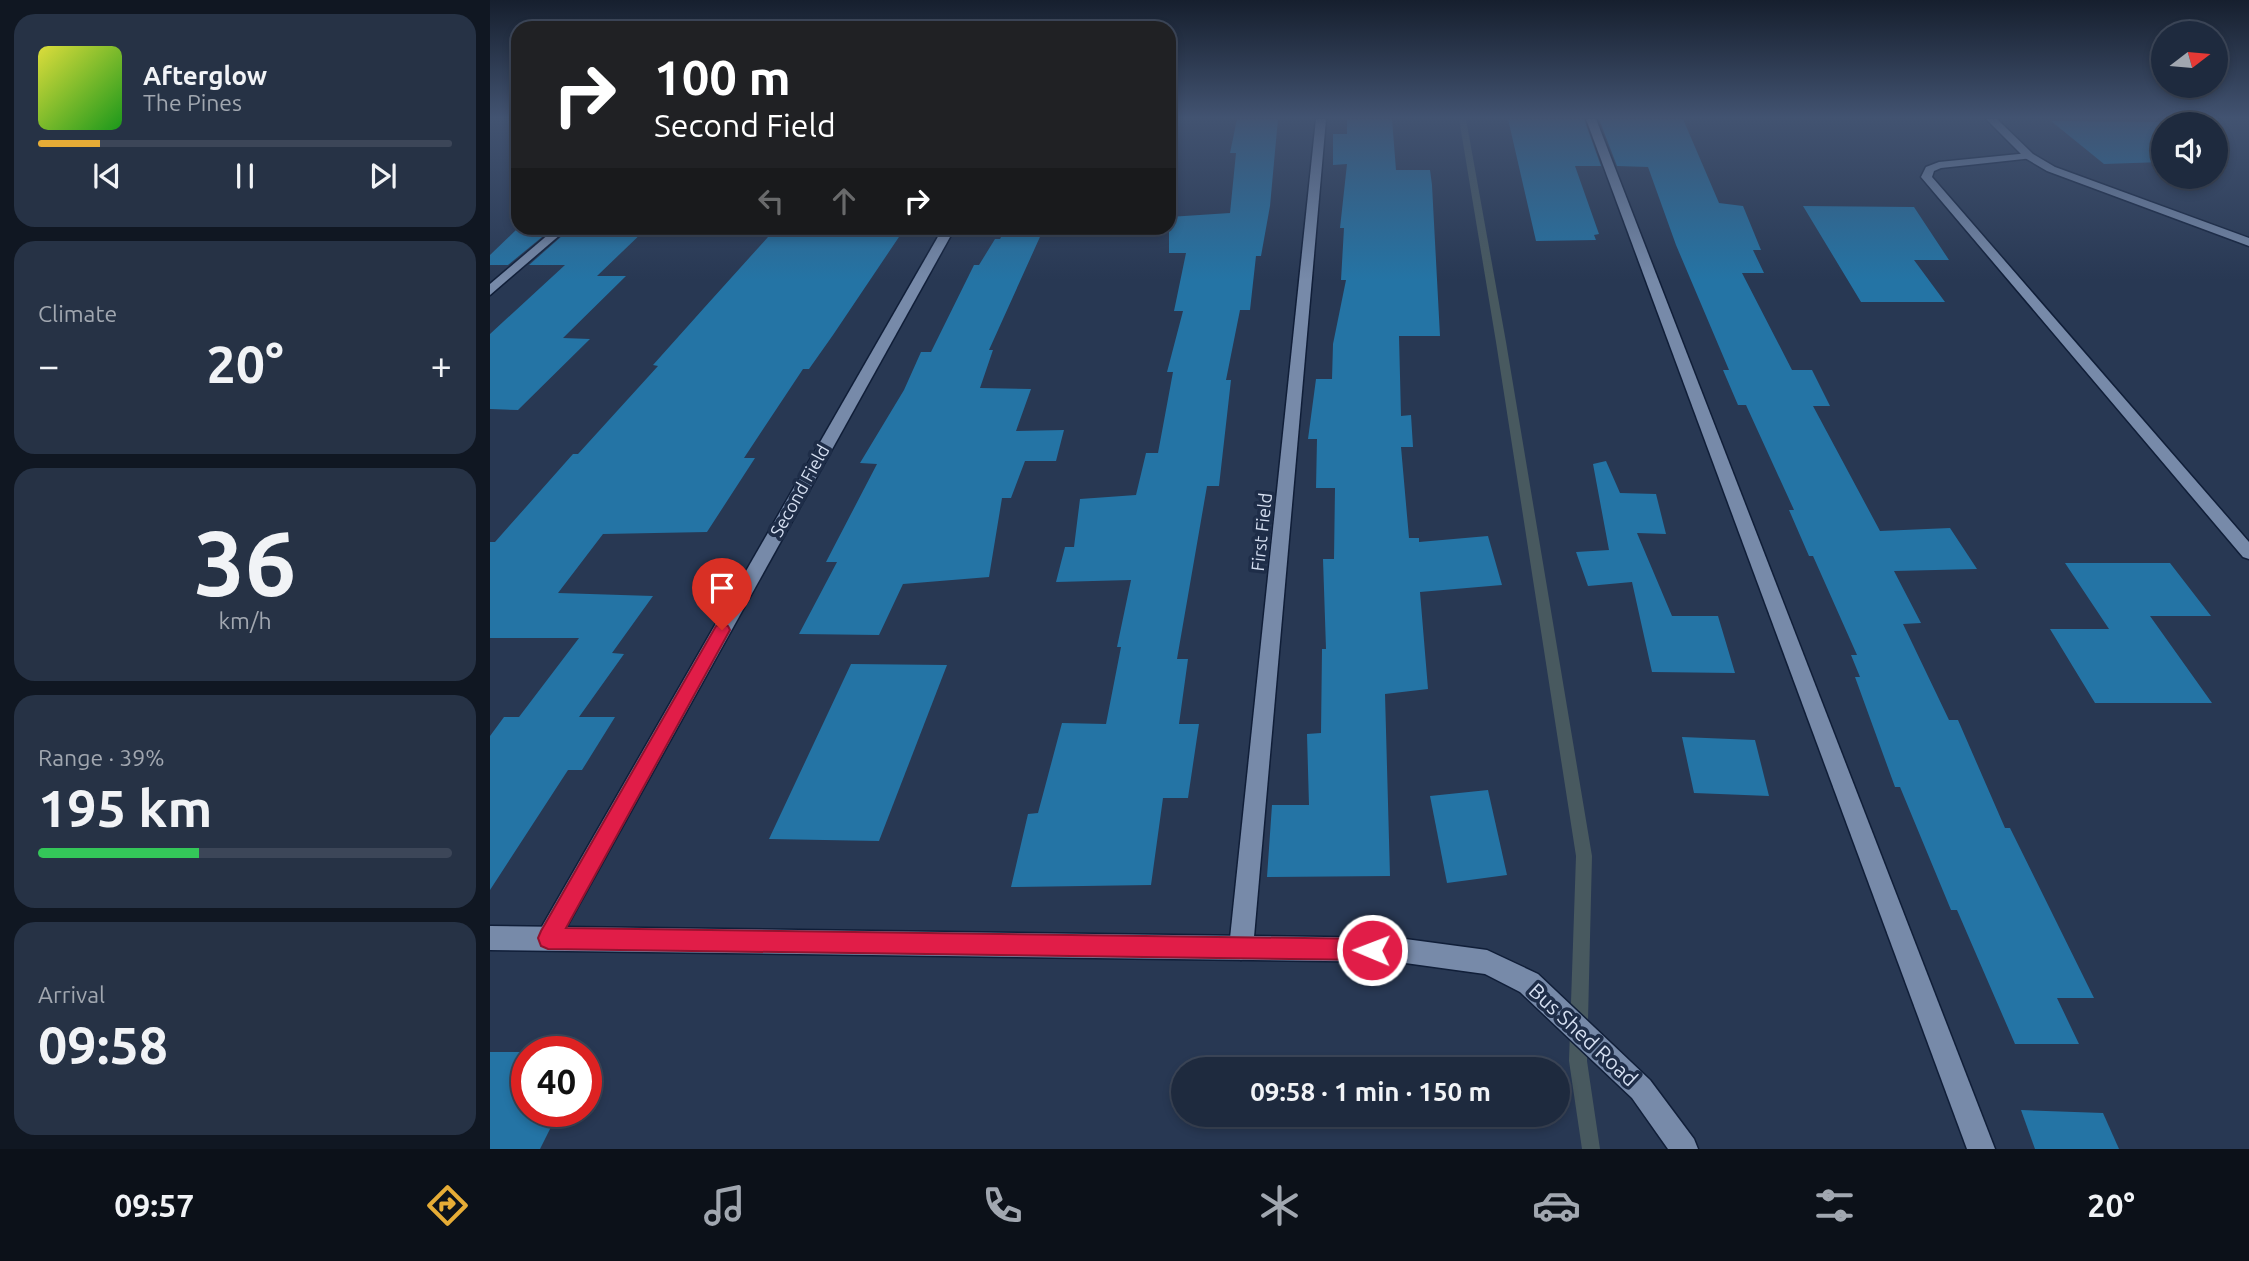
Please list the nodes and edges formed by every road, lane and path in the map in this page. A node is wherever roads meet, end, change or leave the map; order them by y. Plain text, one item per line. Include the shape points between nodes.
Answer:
1 (1316, 173) edge
2 (1611, 173) edge
3 (1928, 173) edge
4 (2061, 173) edge
5 (554, 235) edge
6 (945, 235) edge
7 (2249, 242) edge
8 (490, 291) edge
9 (2249, 554) edge
10 (490, 938) edge
11 (548, 938) junction
12 (1241, 948) junction
13 (1684, 1149) edge
14 (1981, 1149) edge

1 - 12 street, First Field
2 - 14 street
3 - 9 street via 1933,188
4 - 7 street
5 - 8 street
6 - 11 street, Second Field
10 - 11 street, Bus Shed Road
11 - 12 street, Bus Shed Road
12 - 13 street, Bus Shed Road via 1398,950 1488,962 1529,983 1641,1089

